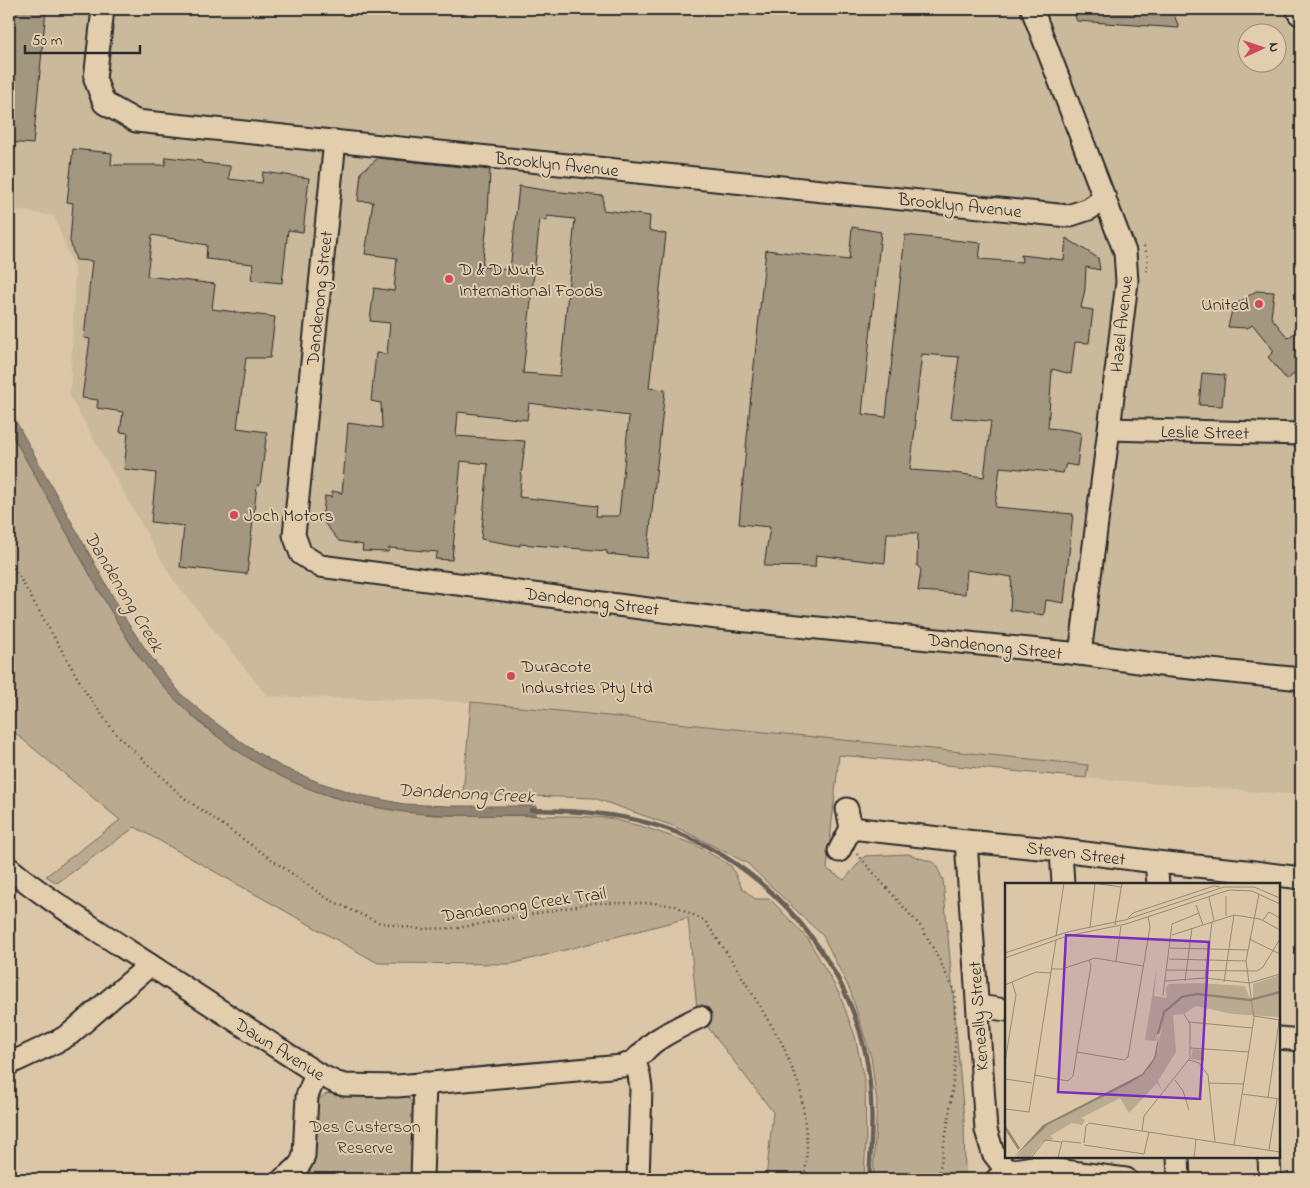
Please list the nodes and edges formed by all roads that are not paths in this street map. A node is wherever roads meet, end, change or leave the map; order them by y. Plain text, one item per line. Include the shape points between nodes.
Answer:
1 (102, 9) edge
2 (1032, 9) edge
3 (335, 141) junction
4 (1105, 198) junction
5 (1109, 429) junction
6 (1301, 434) edge
7 (1080, 654) junction
8 (1301, 679) edge
9 (845, 832) road end
10 (966, 841) junction
11 (1061, 850) junction
12 (1156, 862) junction
13 (9, 868) edge
14 (1247, 878) edge
15 (1301, 878) edge
16 (1063, 883) edge
17 (1158, 883) edge
18 (150, 965) junction
19 (978, 1006) junction
20 (1005, 1010) edge
21 (700, 1017) dead end
22 (1280, 1038) edge
23 (1301, 1040) edge
24 (635, 1061) junction
25 (9, 1064) edge
26 (318, 1074) junction
27 (425, 1083) junction
28 (1178, 1158) edge
29 (1269, 1158) edge
30 (1082, 1170) edge
31 (1002, 1175) edge
32 (282, 1179) edge
33 (422, 1179) edge
34 (638, 1179) edge
35 (1126, 1179) edge
36 (1180, 1179) edge
37 (1270, 1179) edge

1 - 3 street, Brooklyn Avenue via 94,79 104,103 136,120
2 - 4 street, Hazel Avenue
3 - 4 street, Brooklyn Avenue via 1068,216 1089,209
3 - 7 street, Dandenong Street via 294,535 301,554 320,566 330,568 717,618
4 - 5 street, Hazel Avenue via 1126,252 1127,282
5 - 6 street, Leslie Street
5 - 7 street, Hazel Avenue
7 - 8 street, Dandenong Street
9 - 10 street, Steven Street
10 - 11 street, Steven Street
10 - 19 street, Keneally Street
11 - 12 street, Steven Street
11 - 16 street
12 - 14 street, Steven Street
12 - 17 street
13 - 18 street, Dawn Avenue via 48,898
14 - 15 street, Steven Street
18 - 25 street via 70,1034
18 - 26 street, Dawn Avenue
19 - 20 street
19 - 31 street, Keneally Street via 986,1130
21 - 24 street via 656,1040
22 - 23 street
24 - 27 street, Dawn Avenue via 622,1066
24 - 34 street via 641,1088
26 - 27 street, Dawn Avenue via 345,1084 397,1086
26 - 32 street via 307,1096 303,1160
27 - 33 street
28 - 36 street
29 - 37 street
30 - 31 street via 1033,1167
30 - 35 street

